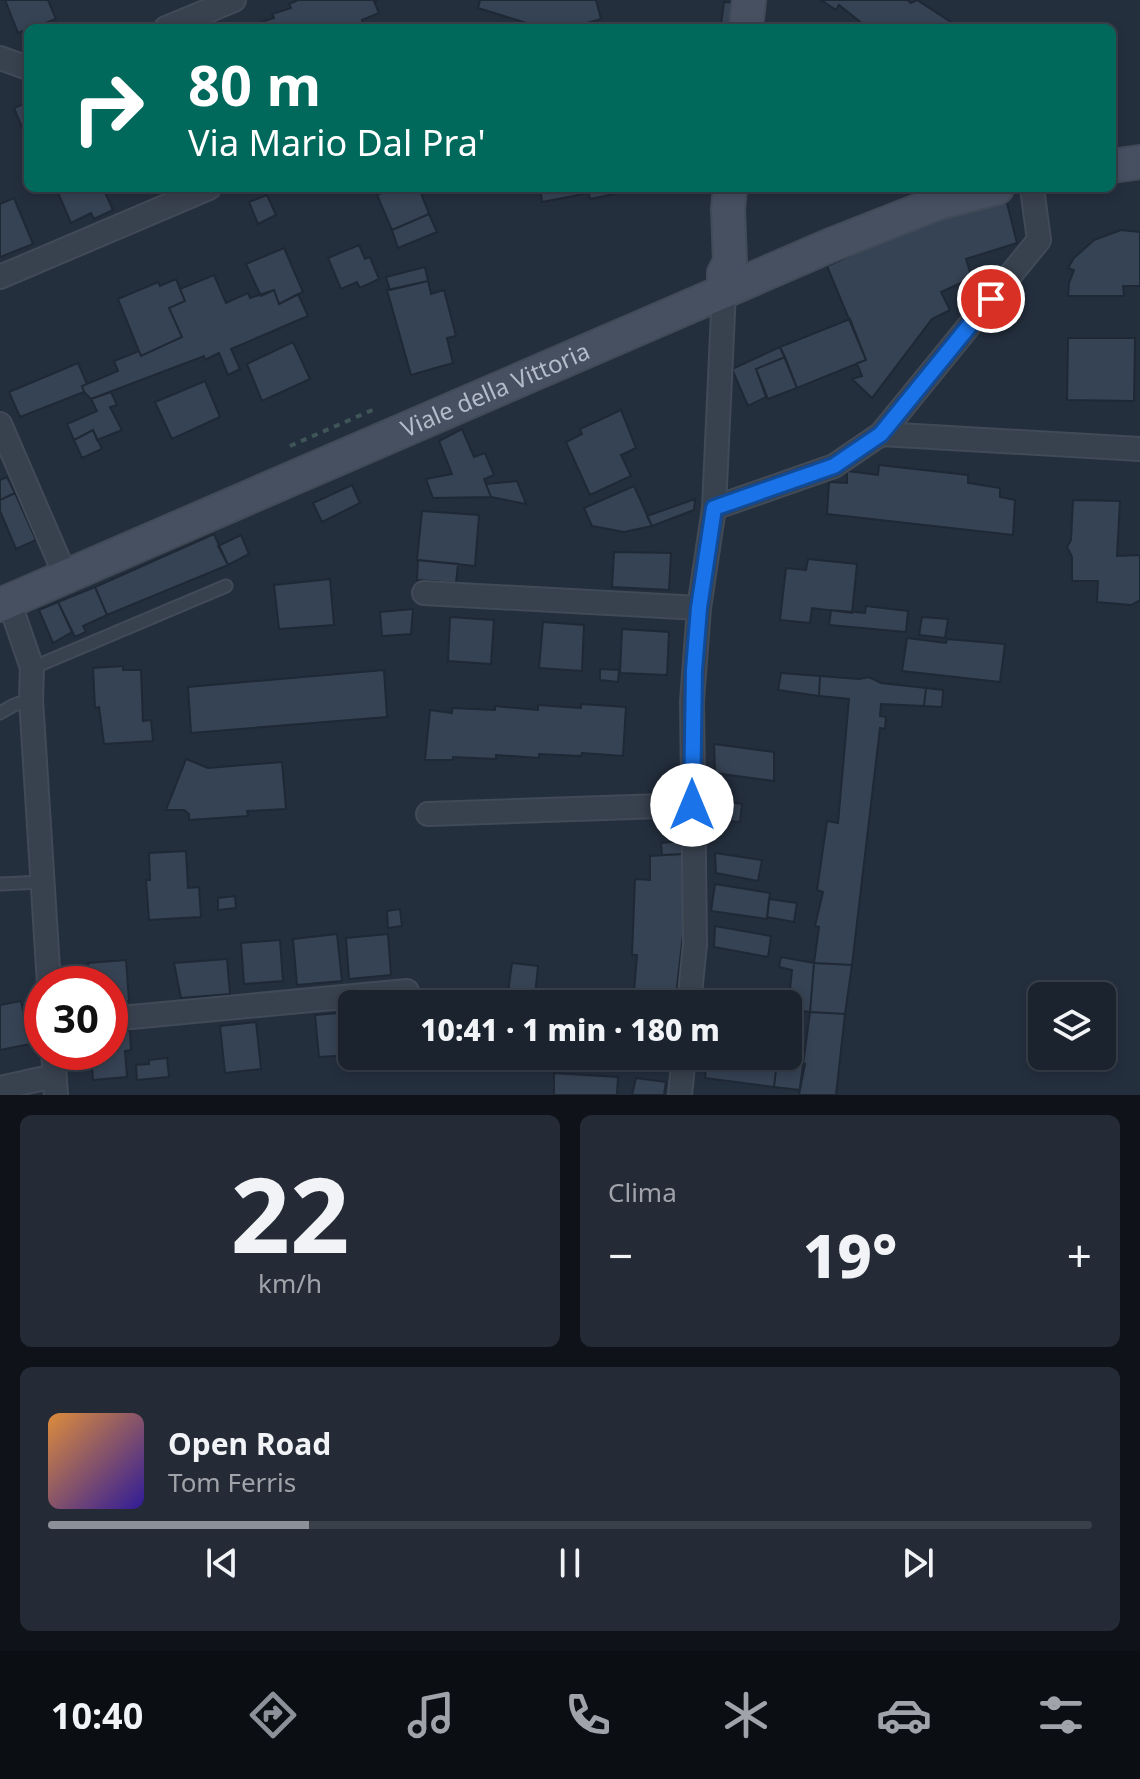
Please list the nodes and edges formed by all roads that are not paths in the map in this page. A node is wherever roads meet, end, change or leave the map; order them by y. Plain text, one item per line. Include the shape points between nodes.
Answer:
1 (234, 0) edge
2 (749, 0) edge
3 (177, 24) edge
4 (746, 24) edge
5 (0, 58) edge
6 (24, 67) edge
7 (1140, 162) edge
8 (1116, 165) edge
9 (200, 192) edge
10 (730, 192) edge
11 (981, 192) edge
12 (1033, 192) edge
13 (0, 277) edge
14 (724, 291) junction
15 (0, 424) edge
16 (881, 434) junction
17 (1140, 449) edge
18 (714, 508) junction
19 (66, 577) junction
20 (226, 586) dead end
21 (424, 593) dead end
22 (4, 603) edge
23 (699, 608) junction
24 (32, 668) junction
25 (31, 699) junction
26 (0, 713) edge
27 (692, 805) junction
28 (428, 814) dead end
29 (42, 882) junction
30 (0, 884) edge
31 (48, 966) edge
32 (690, 990) edge
33 (338, 998) edge
34 (128, 1017) edge
35 (683, 1070) edge
36 (55, 1086) edge
37 (0, 1088) edge
38 (680, 1095) edge

1 - 3 street
2 - 4 main road
5 - 6 street
7 - 8 main road
9 - 13 street
10 - 14 main road via 730,262
11 - 14 main road, Viale della Vittoria via 938,203
12 - 16 street via 1039,240
14 - 18 street
14 - 19 main road, Viale della Vittoria
15 - 19 street
16 - 17 street
16 - 18 street via 834,466
18 - 23 street
19 - 22 main road, Viale della Vittoria
20 - 24 lane
21 - 23 street
22 - 24 street
23 - 27 street
24 - 25 street
25 - 26 lane
25 - 29 street
27 - 28 street
27 - 32 street via 695,944
29 - 30 lane
29 - 31 street
33 - 34 street
35 - 38 street
36 - 37 street

